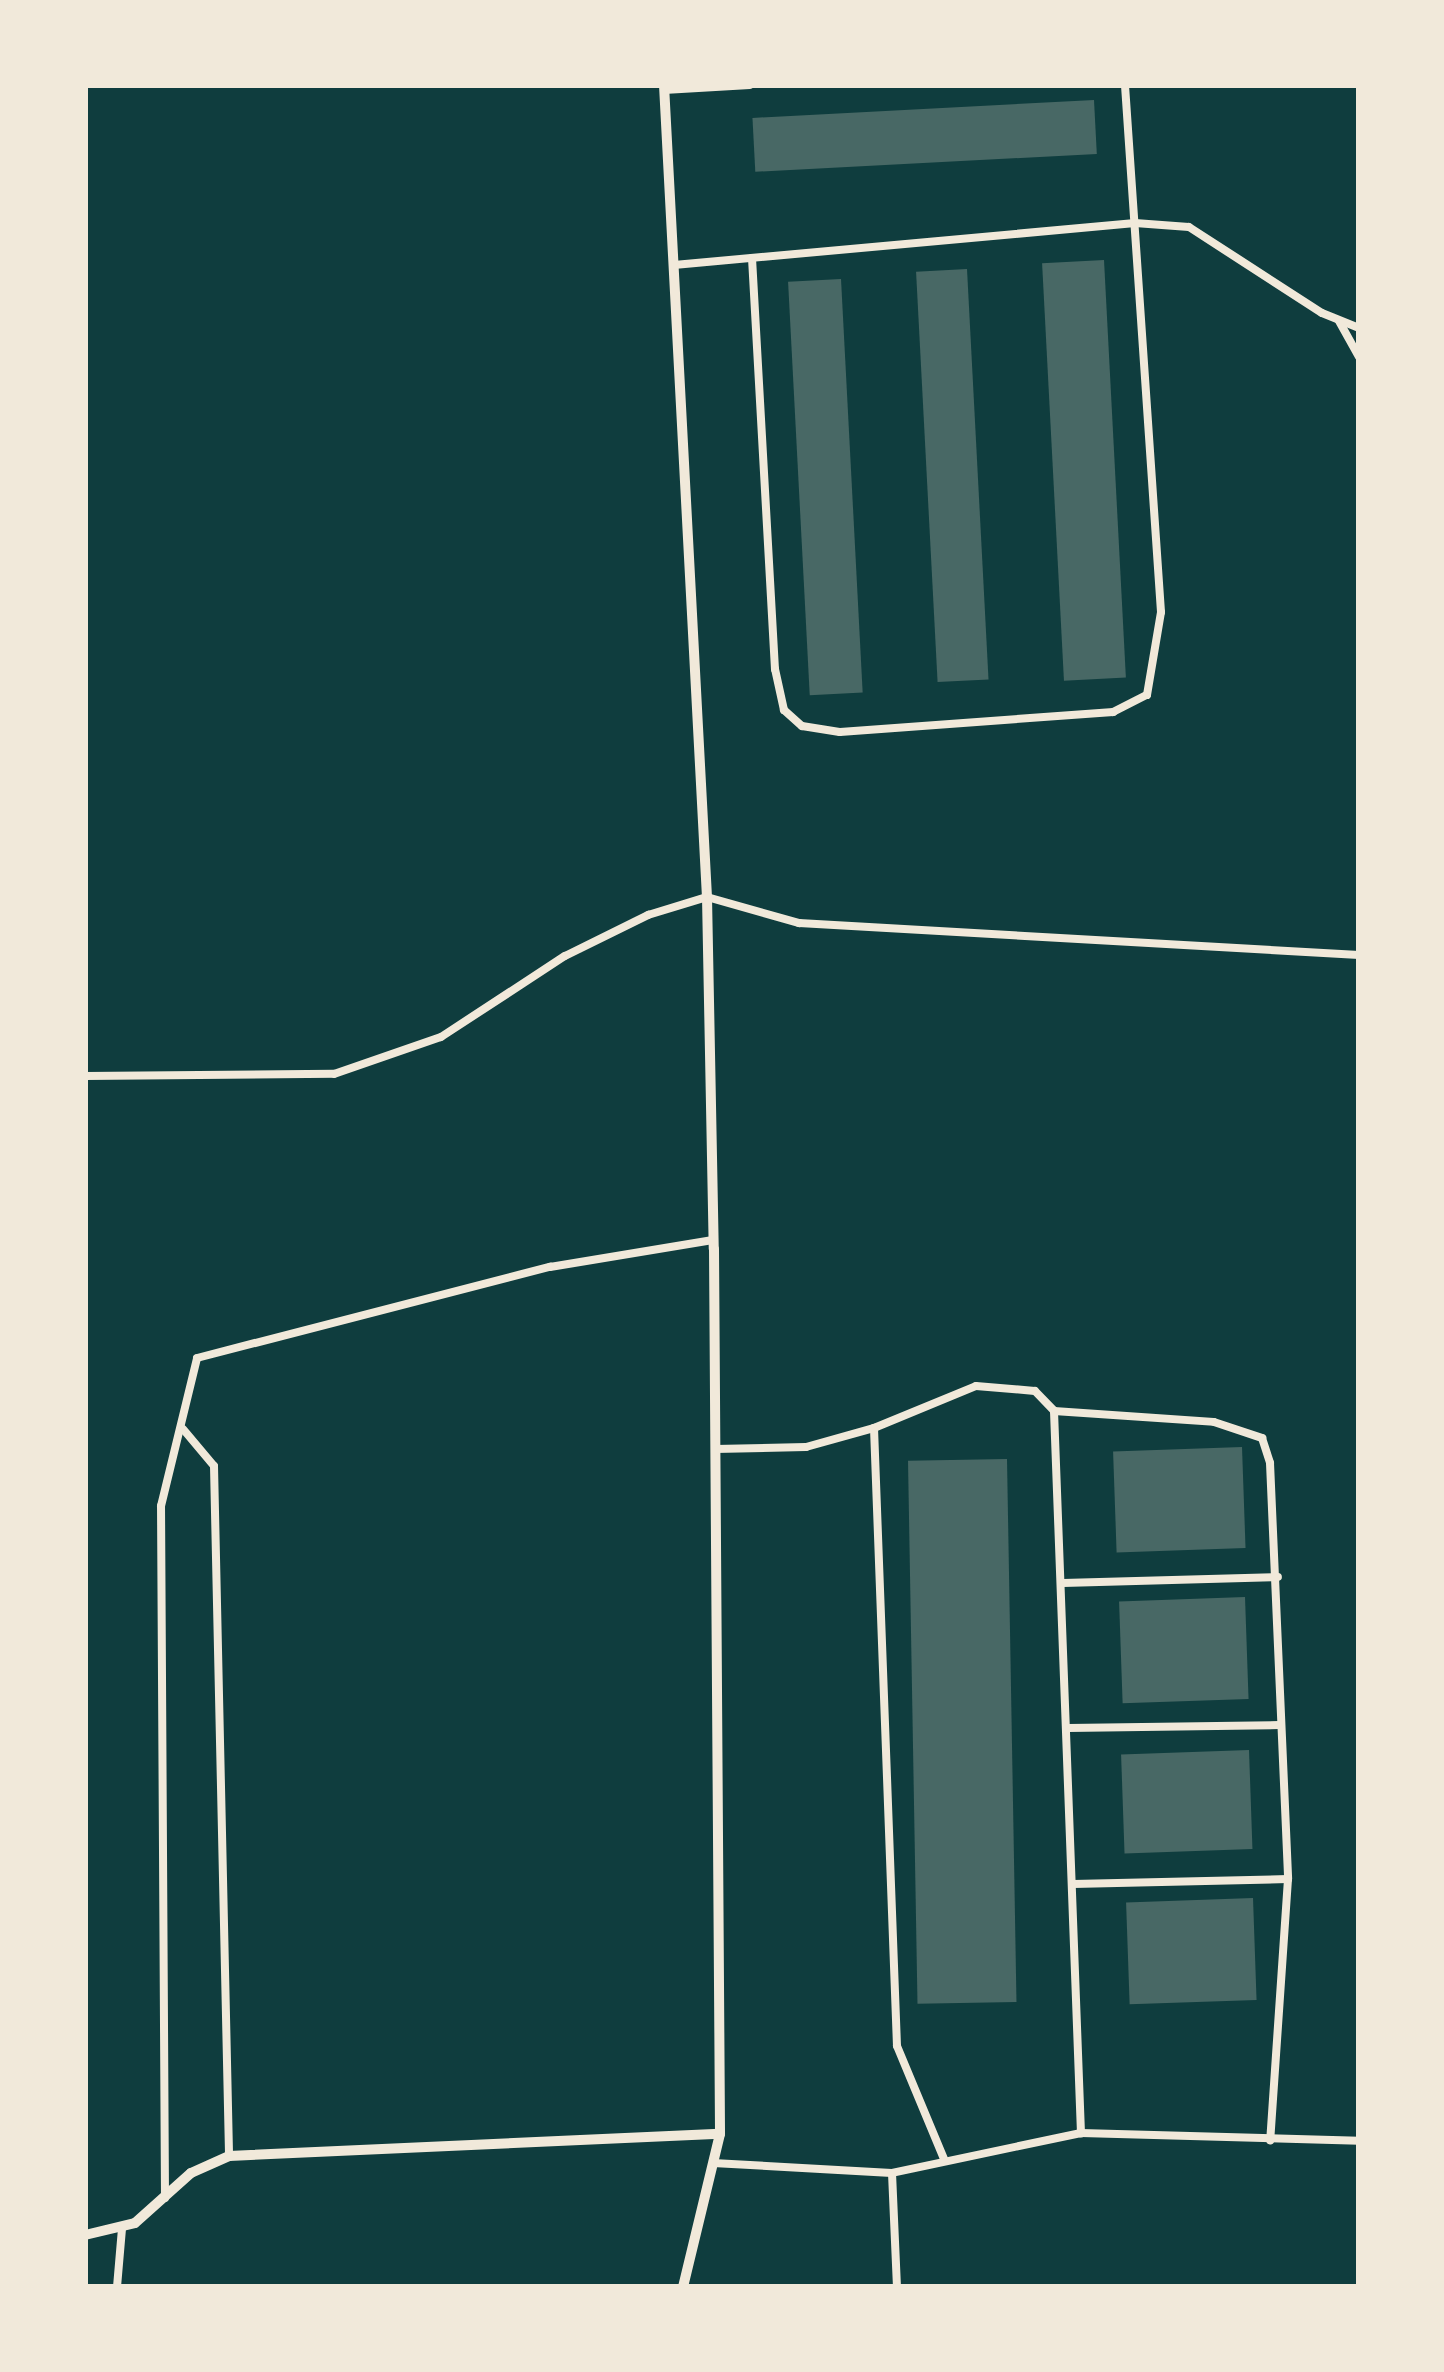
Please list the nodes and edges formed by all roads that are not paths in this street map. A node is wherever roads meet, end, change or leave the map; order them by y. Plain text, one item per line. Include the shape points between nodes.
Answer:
1 (750, 85) edge
2 (1125, 85) edge
3 (664, 88) edge
4 (1135, 223) junction
5 (752, 258) junction
6 (674, 266) junction
7 (1339, 320) junction
8 (1359, 328) edge
9 (1359, 357) edge
10 (707, 897) junction
11 (1359, 955) edge
12 (85, 1076) edge
13 (713, 1240) junction
14 (1054, 1411) junction
15 (874, 1428) junction
16 (183, 1429) junction
17 (715, 1449) junction
18 (1278, 1577) junction
19 (1063, 1583) junction
20 (1279, 1725) junction
21 (1068, 1728) junction
22 (1288, 1880) junction
23 (1073, 1884) junction
24 (720, 2134) junction
25 (1080, 2134) junction
26 (1270, 2140) junction
27 (1359, 2141) edge
28 (229, 2156) junction
29 (944, 2159) junction
30 (714, 2163) junction
31 (892, 2173) junction
32 (165, 2198) junction
33 (122, 2229) junction
34 (85, 2235) edge
35 (117, 2287) edge
36 (684, 2287) edge
37 (897, 2287) edge

1 - 3 lane
2 - 4 lane
3 - 6 street
4 - 5 lane
4 - 5 lane via 1161,612 1147,694 1113,712 840,732 802,726 784,710 775,669
4 - 7 lane via 1189,227
5 - 6 lane
6 - 10 street
7 - 8 lane
7 - 9 lane
10 - 11 lane via 799,923
10 - 12 lane via 648,915 565,956 441,1037 334,1074
10 - 13 street
13 - 16 lane via 550,1267 197,1358
13 - 17 street
14 - 15 lane via 1035,1391 976,1386
14 - 18 lane via 1214,1422 1262,1438
14 - 19 lane
15 - 17 lane via 806,1446
15 - 29 lane via 896,2046
16 - 28 lane via 214,1466
16 - 32 lane via 161,1506
17 - 24 street
18 - 19 lane
18 - 20 lane
19 - 21 lane
20 - 21 lane
20 - 22 lane
21 - 23 lane
22 - 23 lane
22 - 26 lane
23 - 25 lane
24 - 28 street
24 - 30 street
25 - 26 lane
25 - 29 lane
26 - 27 lane
28 - 32 street via 190,2173
29 - 31 lane
30 - 31 lane
30 - 36 street
31 - 37 lane
32 - 33 street
33 - 34 street
33 - 35 lane

